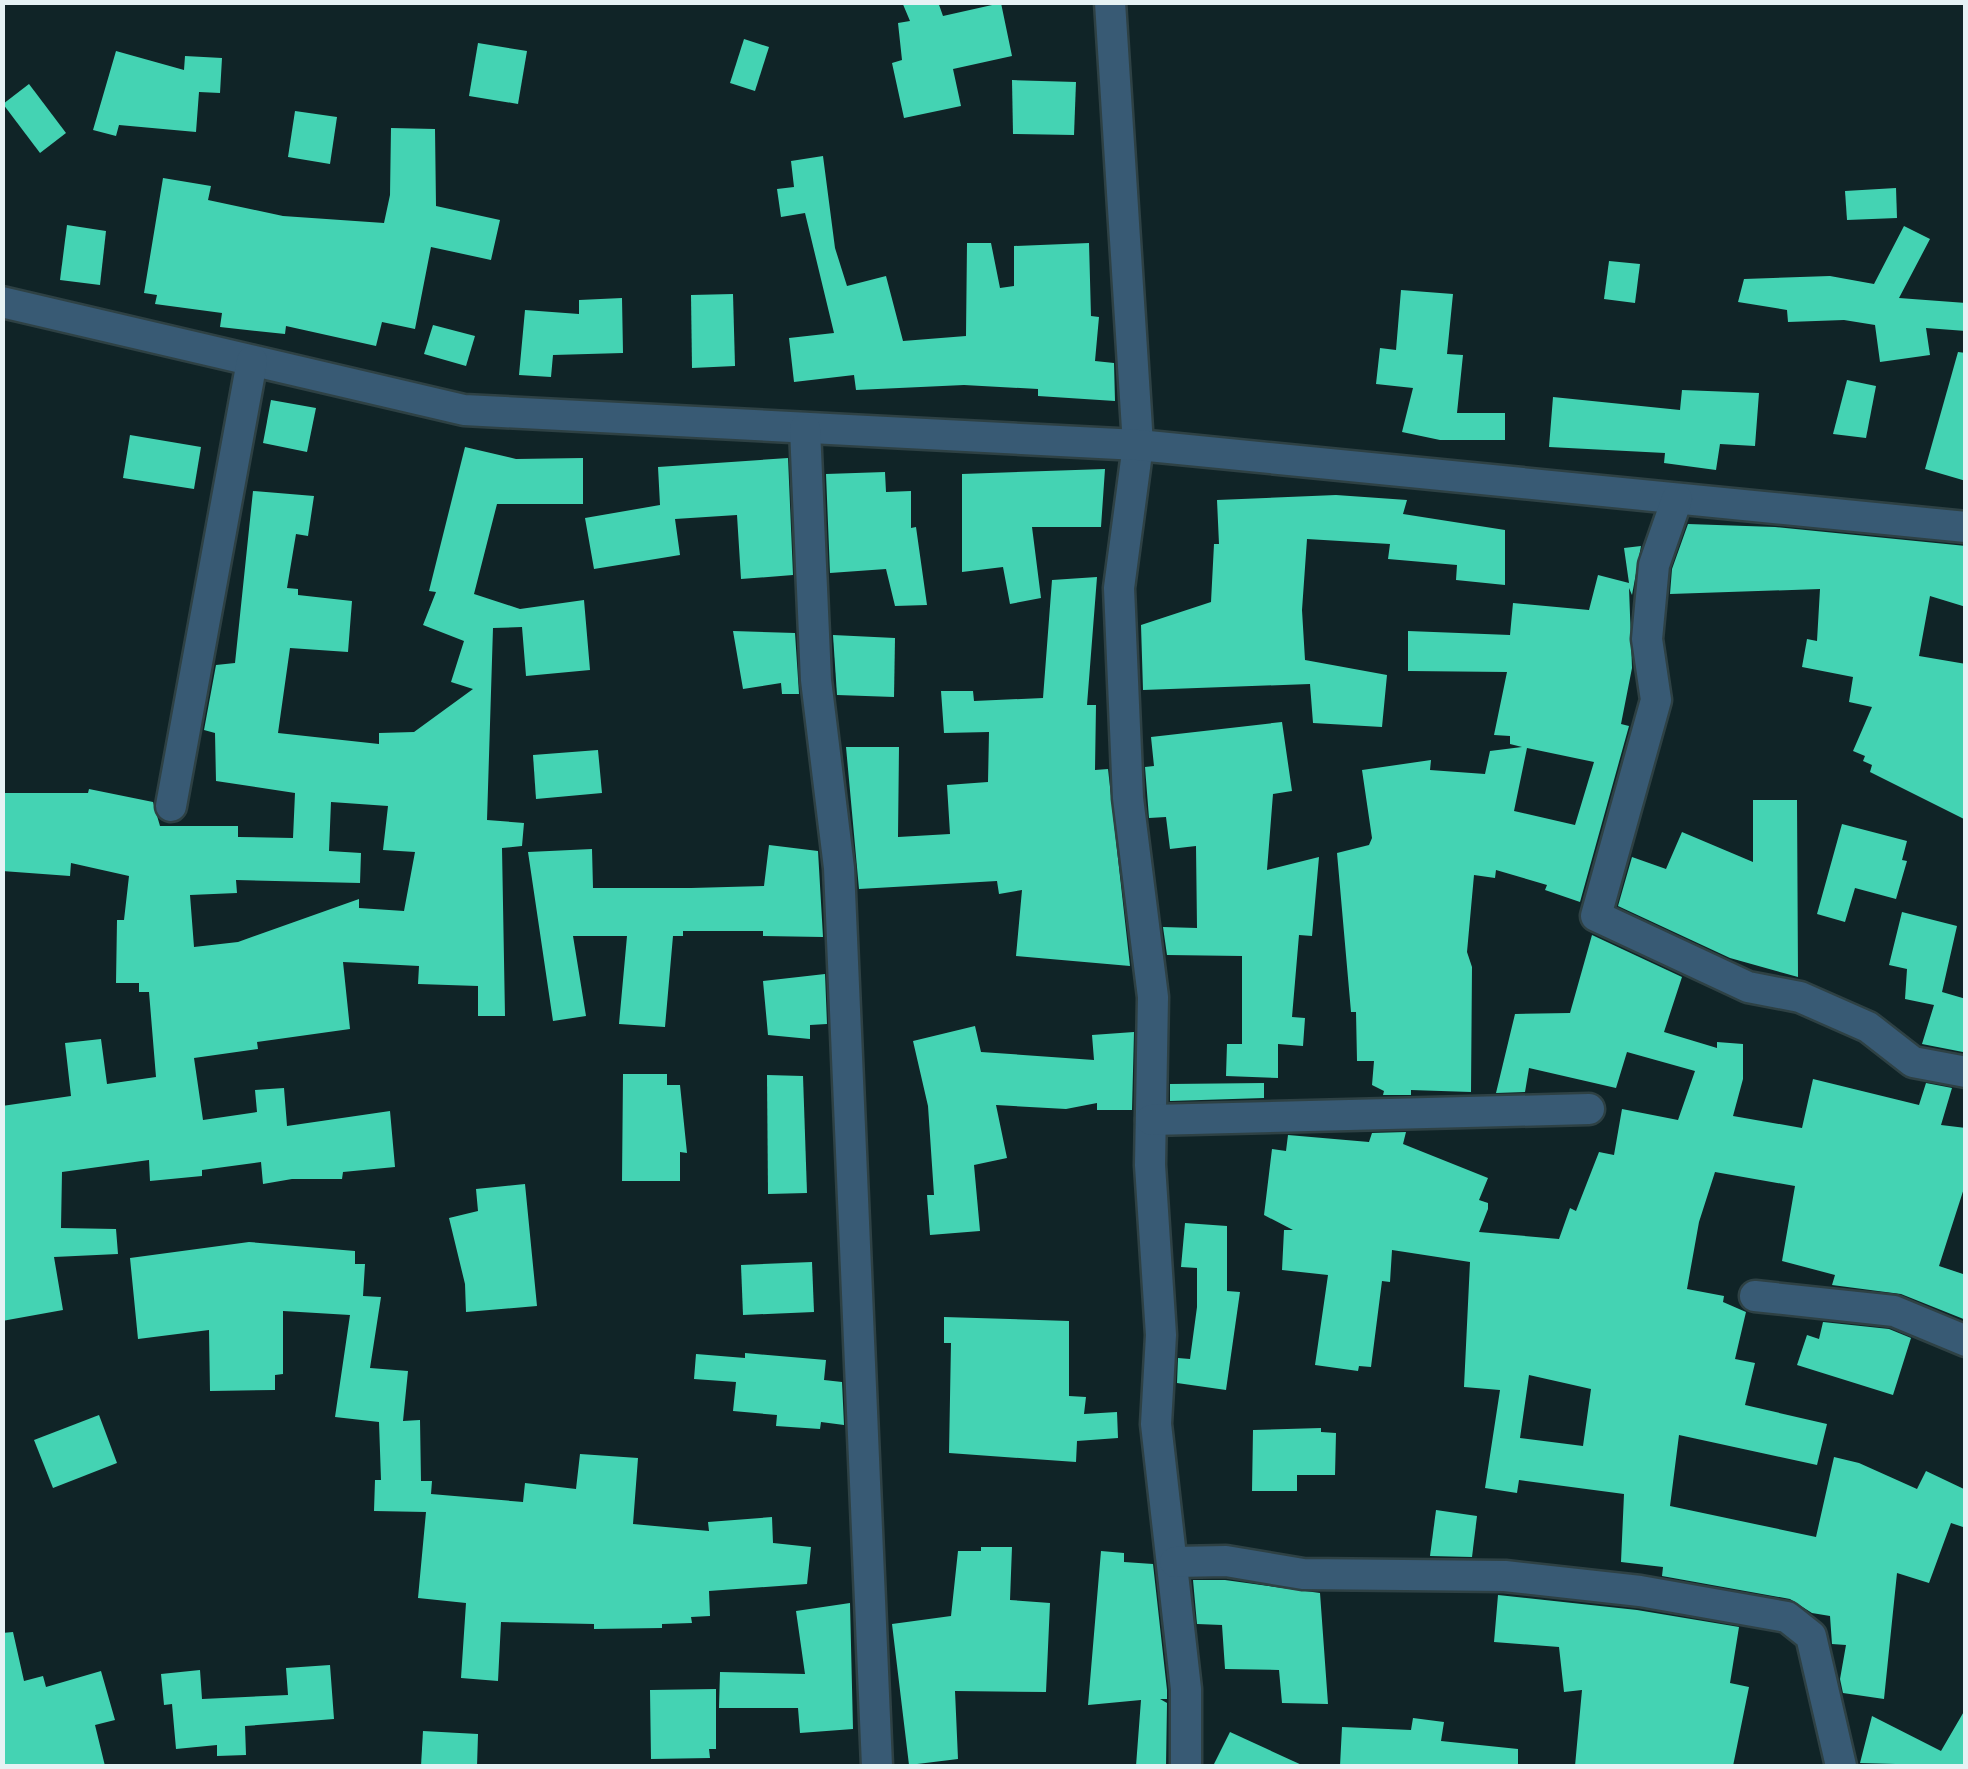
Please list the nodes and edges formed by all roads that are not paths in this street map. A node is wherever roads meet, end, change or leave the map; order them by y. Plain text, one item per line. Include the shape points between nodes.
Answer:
1 (1110, 2) edge
2 (2, 302) edge
3 (252, 361) junction
4 (805, 430) junction
5 (1138, 445) junction
6 (1678, 500) junction
7 (1966, 527) edge
8 (171, 806) dead end
9 (1966, 1072) edge
10 (1589, 1110) dead end
11 (1151, 1120) junction
12 (1755, 1296) dead end
13 (1966, 1340) edge
14 (1174, 1562) junction
15 (877, 1766) edge
16 (1186, 1766) edge
17 (1840, 1766) edge

1 - 5 street
2 - 3 street
3 - 4 street via 464,410
3 - 8 street
4 - 5 street
4 - 15 street via 816,680 839,868
5 - 6 street
5 - 11 street via 1119,588 1128,798 1153,997
6 - 7 street
6 - 9 street via 1654,564 1647,639 1656,700 1596,916 1748,987 1800,997 1868,1027 1913,1062
10 - 11 street
11 - 14 street via 1162,1336 1156,1424
12 - 13 street via 1894,1311
14 - 16 street
14 - 17 street via 1226,1561 1303,1574 1505,1576 1640,1590 1787,1617 1810,1636

